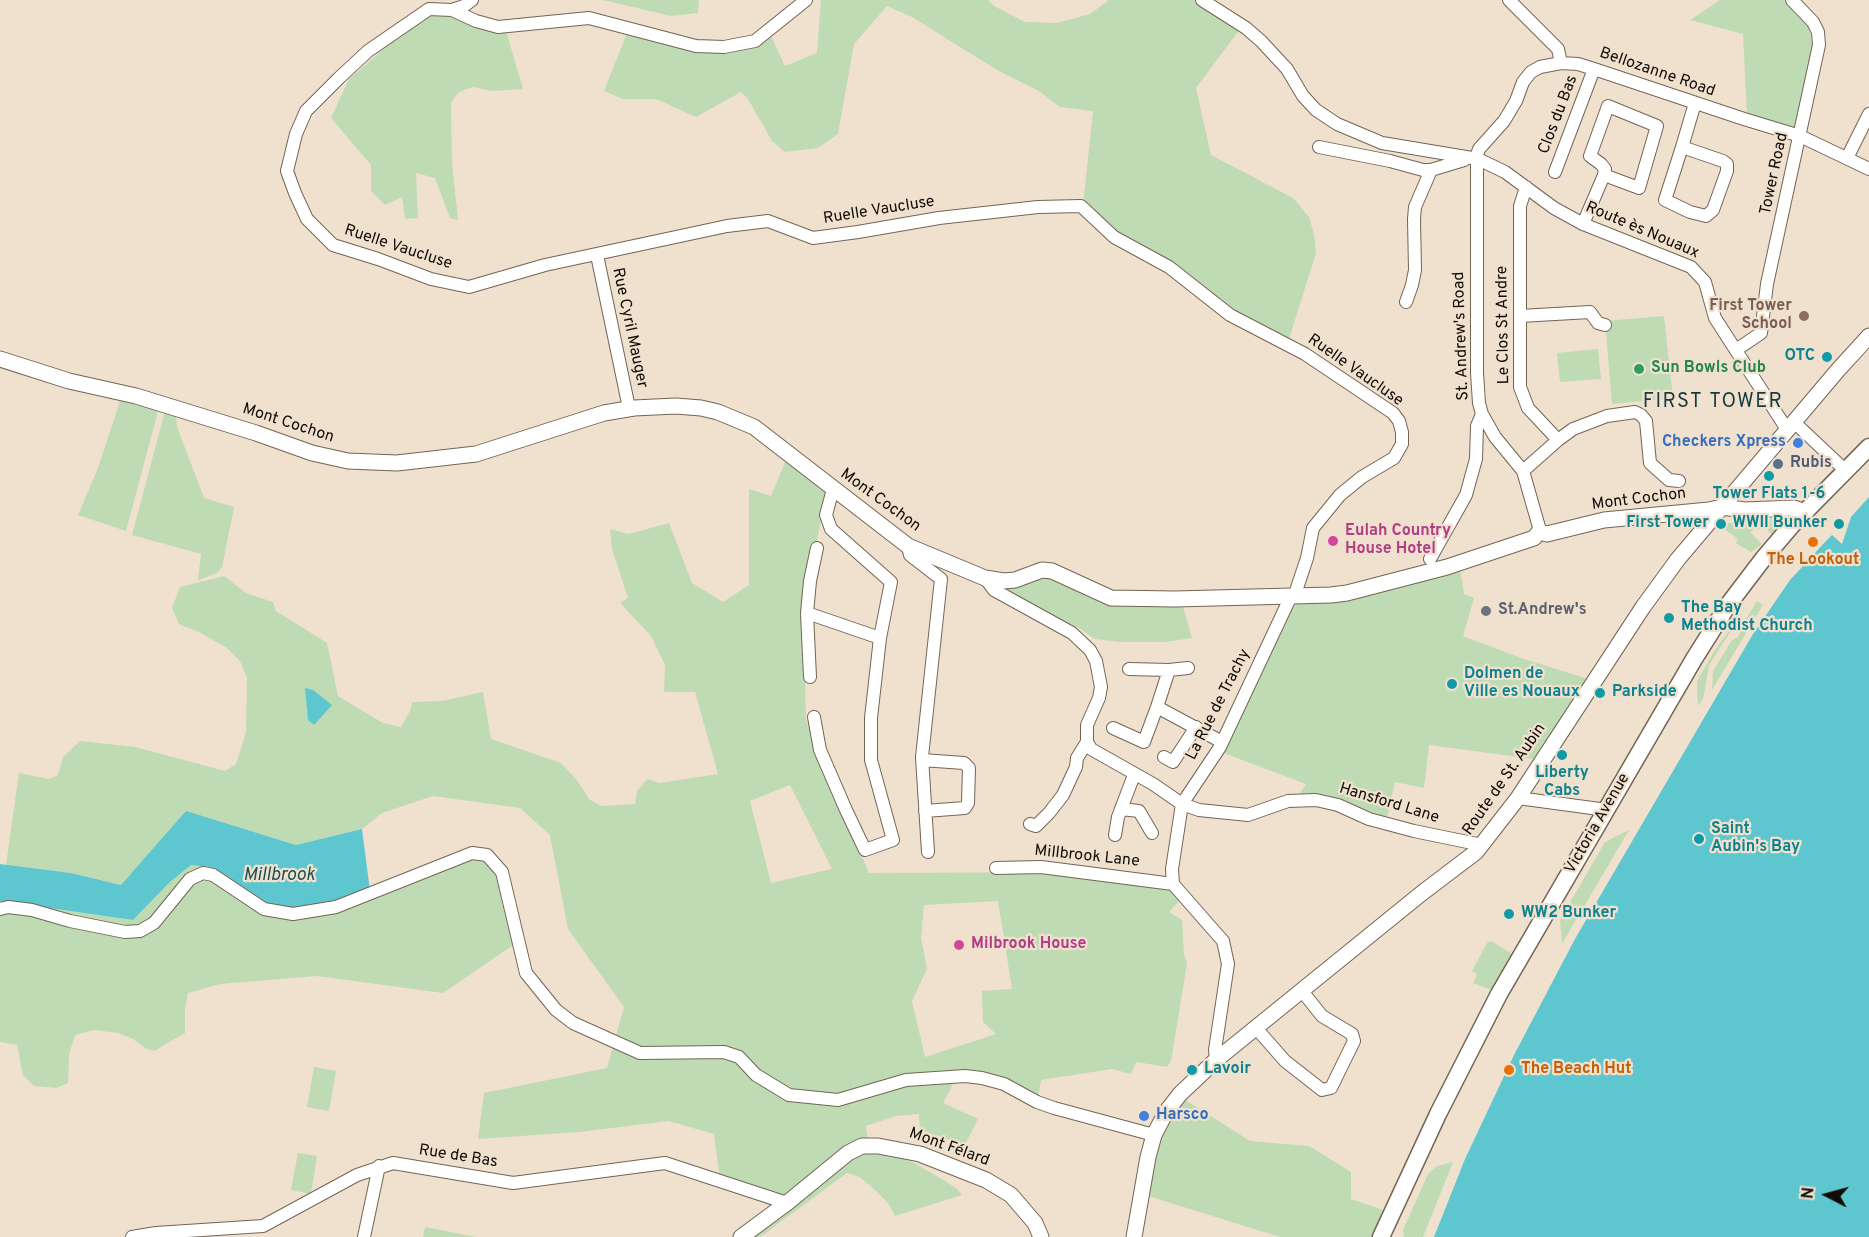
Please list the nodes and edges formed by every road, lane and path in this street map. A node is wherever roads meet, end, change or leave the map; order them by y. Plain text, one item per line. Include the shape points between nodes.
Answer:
1 (472, 0) edge
2 (806, 0) edge
3 (1202, 0) edge
4 (1509, 0) edge
5 (1792, 0) edge
6 (452, 10) junction
7 (1562, 63) junction
8 (1594, 69) junction
9 (1695, 103) junction
10 (1869, 114) edge
11 (1800, 136) junction
12 (1319, 147) dead end
13 (1682, 147) junction
14 (1472, 158) junction
15 (1847, 158) junction
16 (1869, 168) edge
17 (1431, 170) junction
18 (1555, 172) dead end
19 (1604, 175) junction
20 (1526, 187) junction
21 (1582, 224) junction
22 (597, 255) junction
23 (1406, 302) dead end
24 (1520, 316) junction
25 (1605, 325) dead end
26 (1869, 336) edge
27 (1736, 350) junction
28 (0, 359) edge
29 (629, 408) junction
30 (1482, 414) junction
31 (1791, 427) junction
32 (1558, 440) junction
33 (1869, 447) edge
34 (1869, 460) edge
35 (1523, 471) junction
36 (1846, 471) junction
37 (1678, 481) dead end
38 (833, 489) junction
39 (1722, 507) junction
40 (1810, 515) junction
41 (1539, 532) junction
42 (908, 546) junction
43 (817, 548) dead end
44 (1430, 559) dead end
45 (985, 578) junction
46 (1292, 596) junction
47 (807, 613) junction
48 (880, 638) junction
49 (1188, 668) dead end
50 (1129, 669) dead end
51 (1169, 670) junction
52 (810, 677) dead end
53 (1157, 707) junction
54 (814, 717) dead end
55 (1113, 728) dead end
56 (1196, 728) junction
57 (1087, 742) junction
58 (1222, 742) junction
59 (1164, 757) dead end
60 (922, 760) junction
61 (1134, 775) junction
62 (1518, 798) junction
63 (1182, 804) junction
64 (1121, 808) junction
65 (1607, 810) junction
66 (925, 811) junction
67 (1030, 824) dead end
68 (1152, 833) dead end
69 (1115, 835) dead end
70 (1482, 845) junction
71 (928, 852) dead end
72 (996, 868) dead end
73 (1173, 884) junction
74 (0, 909) edge
75 (1302, 991) junction
76 (1256, 1028) junction
77 (1216, 1060) junction
78 (1154, 1135) junction
79 (379, 1166) junction
80 (787, 1203) junction
81 (132, 1237) edge
82 (364, 1237) edge
83 (741, 1237) edge
84 (1041, 1237) edge
85 (1134, 1237) edge
86 (1381, 1237) edge
87 (1392, 1237) edge

1 - 6 street
2 - 6 street via 755,40 724,47 696,46 589,18 498,27
3 - 14 street, Route ès Nouaux via 1261,41 1287,69 1303,96 1337,124 1382,143
4 - 7 street via 1558,49
5 - 11 street, Tower Road via 1814,22 1819,45
6 - 22 street, Ruelle Vaucluse via 429,9 368,51 306,111 287,171 307,219 333,245 431,279 470,287 545,265
7 - 8 street, Bellozanne Road
7 - 14 street, Bellozanne Road via 1531,72 1504,121
8 - 9 street, Bellozanne Road
8 - 18 street, Clos du Bas
9 - 11 street, Bellozanne Road
9 - 13 street
10 - 15 street
11 - 15 street, Bellozanne Road
11 - 27 street, Tower Road via 1766,292 1761,333
12 - 17 street
13 - 13 street via 1665,200 1706,216 1713,210 1726,164
14 - 17 street
14 - 20 street, Route ès Nouaux via 1505,172
14 - 30 street, St. Andrew's Road
15 - 16 street, Bellozanne Road
17 - 23 street via 1415,207 1415,270
19 - 19 street via 1639,188 1658,126 1608,106 1590,156 1601,164
19 - 21 street
20 - 21 street, Route ès Nouaux
20 - 24 street, Le Clos St Andre via 1520,206
21 - 27 street, Route ès Nouaux via 1691,267 1705,282 1715,318
22 - 29 street, Rue Cyril Mauger
22 - 46 street, Ruelle Vaucluse via 727,226 768,221 813,238 939,218 1080,206 1114,237 1169,267 1230,315 1305,354 1393,412 1399,421 1402,444 1394,458 1340,495 1312,528 1307,558
24 - 25 street via 1590,312 1598,323
24 - 32 street, Le Clos St Andre via 1520,387 1528,408
26 - 31 main road, Route de St. Aubin
27 - 31 street, Route ès Nouaux
28 - 29 main road, Mont Cochon via 348,461 397,463 476,454
29 - 38 main road, Mont Cochon via 701,408 727,416 753,428
30 - 35 street, St. Andrew's Road
30 - 44 street via 1466,495
31 - 36 street, Route ès Nouaux
31 - 39 main road, Route de St. Aubin
32 - 35 street
32 - 37 street via 1607,416 1635,412 1646,421 1650,463 1669,480
33 - 36 highway, Victoria Avenue
34 - 40 highway, Victoria Avenue
35 - 41 street, St. Andrew's Road
36 - 40 highway, Victoria Avenue
38 - 42 main road, Mont Cochon
38 - 48 street via 826,515 831,529 891,582
39 - 40 main road, Mont Cochon via 1794,508
39 - 41 main road, Mont Cochon via 1604,520 1547,534
39 - 62 main road, Route de St. Aubin via 1642,607
40 - 65 highway, Victoria Avenue via 1763,559 1728,605
40 - 87 highway, Victoria Avenue via 1735,608 1688,682 1502,1005
41 - 46 main road, Mont Cochon via 1534,538 1447,567 1347,593
42 - 45 main road, Mont Cochon
42 - 60 street via 910,555 941,579
43 - 47 street
45 - 46 main road, Mont Cochon via 1015,580 1042,570 1111,598
45 - 57 street via 994,590 1072,633 1090,650 1101,687 1087,724
46 - 58 street, La Rue de Trachy
47 - 48 street
47 - 52 street
48 - 54 street via 871,718 871,760 893,840 865,850 820,750
49 - 51 street
50 - 51 street
51 - 53 street
53 - 55 street via 1148,745
53 - 56 street
56 - 58 street
56 - 59 street via 1173,762
57 - 61 street via 1091,749
57 - 67 street via 1063,795 1036,826
58 - 63 street, La Rue de Trachy
60 - 66 street
60 - 66 street via 964,763 969,768 965,808
61 - 63 street
61 - 64 street
62 - 65 street
62 - 70 main road, Route de St. Aubin
63 - 70 street, Hansford Lane via 1199,810 1248,815 1288,801 1316,800 1414,831
63 - 73 street, La Rue de Trachy
64 - 68 street via 1139,811
64 - 69 street
65 - 86 highway, Victoria Avenue via 1499,994
66 - 71 street
70 - 75 main road, Route de St. Aubin
72 - 73 street, Millbrook Lane via 1041,867
73 - 77 street via 1223,941 1228,964
74 - 78 street via 32,910 124,932 140,931 154,923 190,879 203,873 213,875 264,909 293,914 336,907 472,853 487,855 502,872 526,973 556,1010 573,1023 640,1053 724,1052 738,1057 756,1075 789,1095 838,1100 906,1080 982,1078 1054,1108
75 - 76 main road, Route de St. Aubin
75 - 76 street via 1322,1016 1352,1034 1354,1041 1331,1088 1322,1090 1285,1062
76 - 77 main road, Route de St. Aubin
77 - 78 main road, Route de St. Aubin via 1180,1094
78 - 85 main road, Route de St. Aubin
79 - 80 street, Rue de Bas via 393,1163 513,1183 665,1162
79 - 81 street, Rue de Bas via 263,1226
79 - 82 street
80 - 83 main road, Mont Félard
80 - 84 main road, Mont Félard via 848,1153 862,1146 878,1146 920,1154 986,1180 1011,1195 1035,1223

